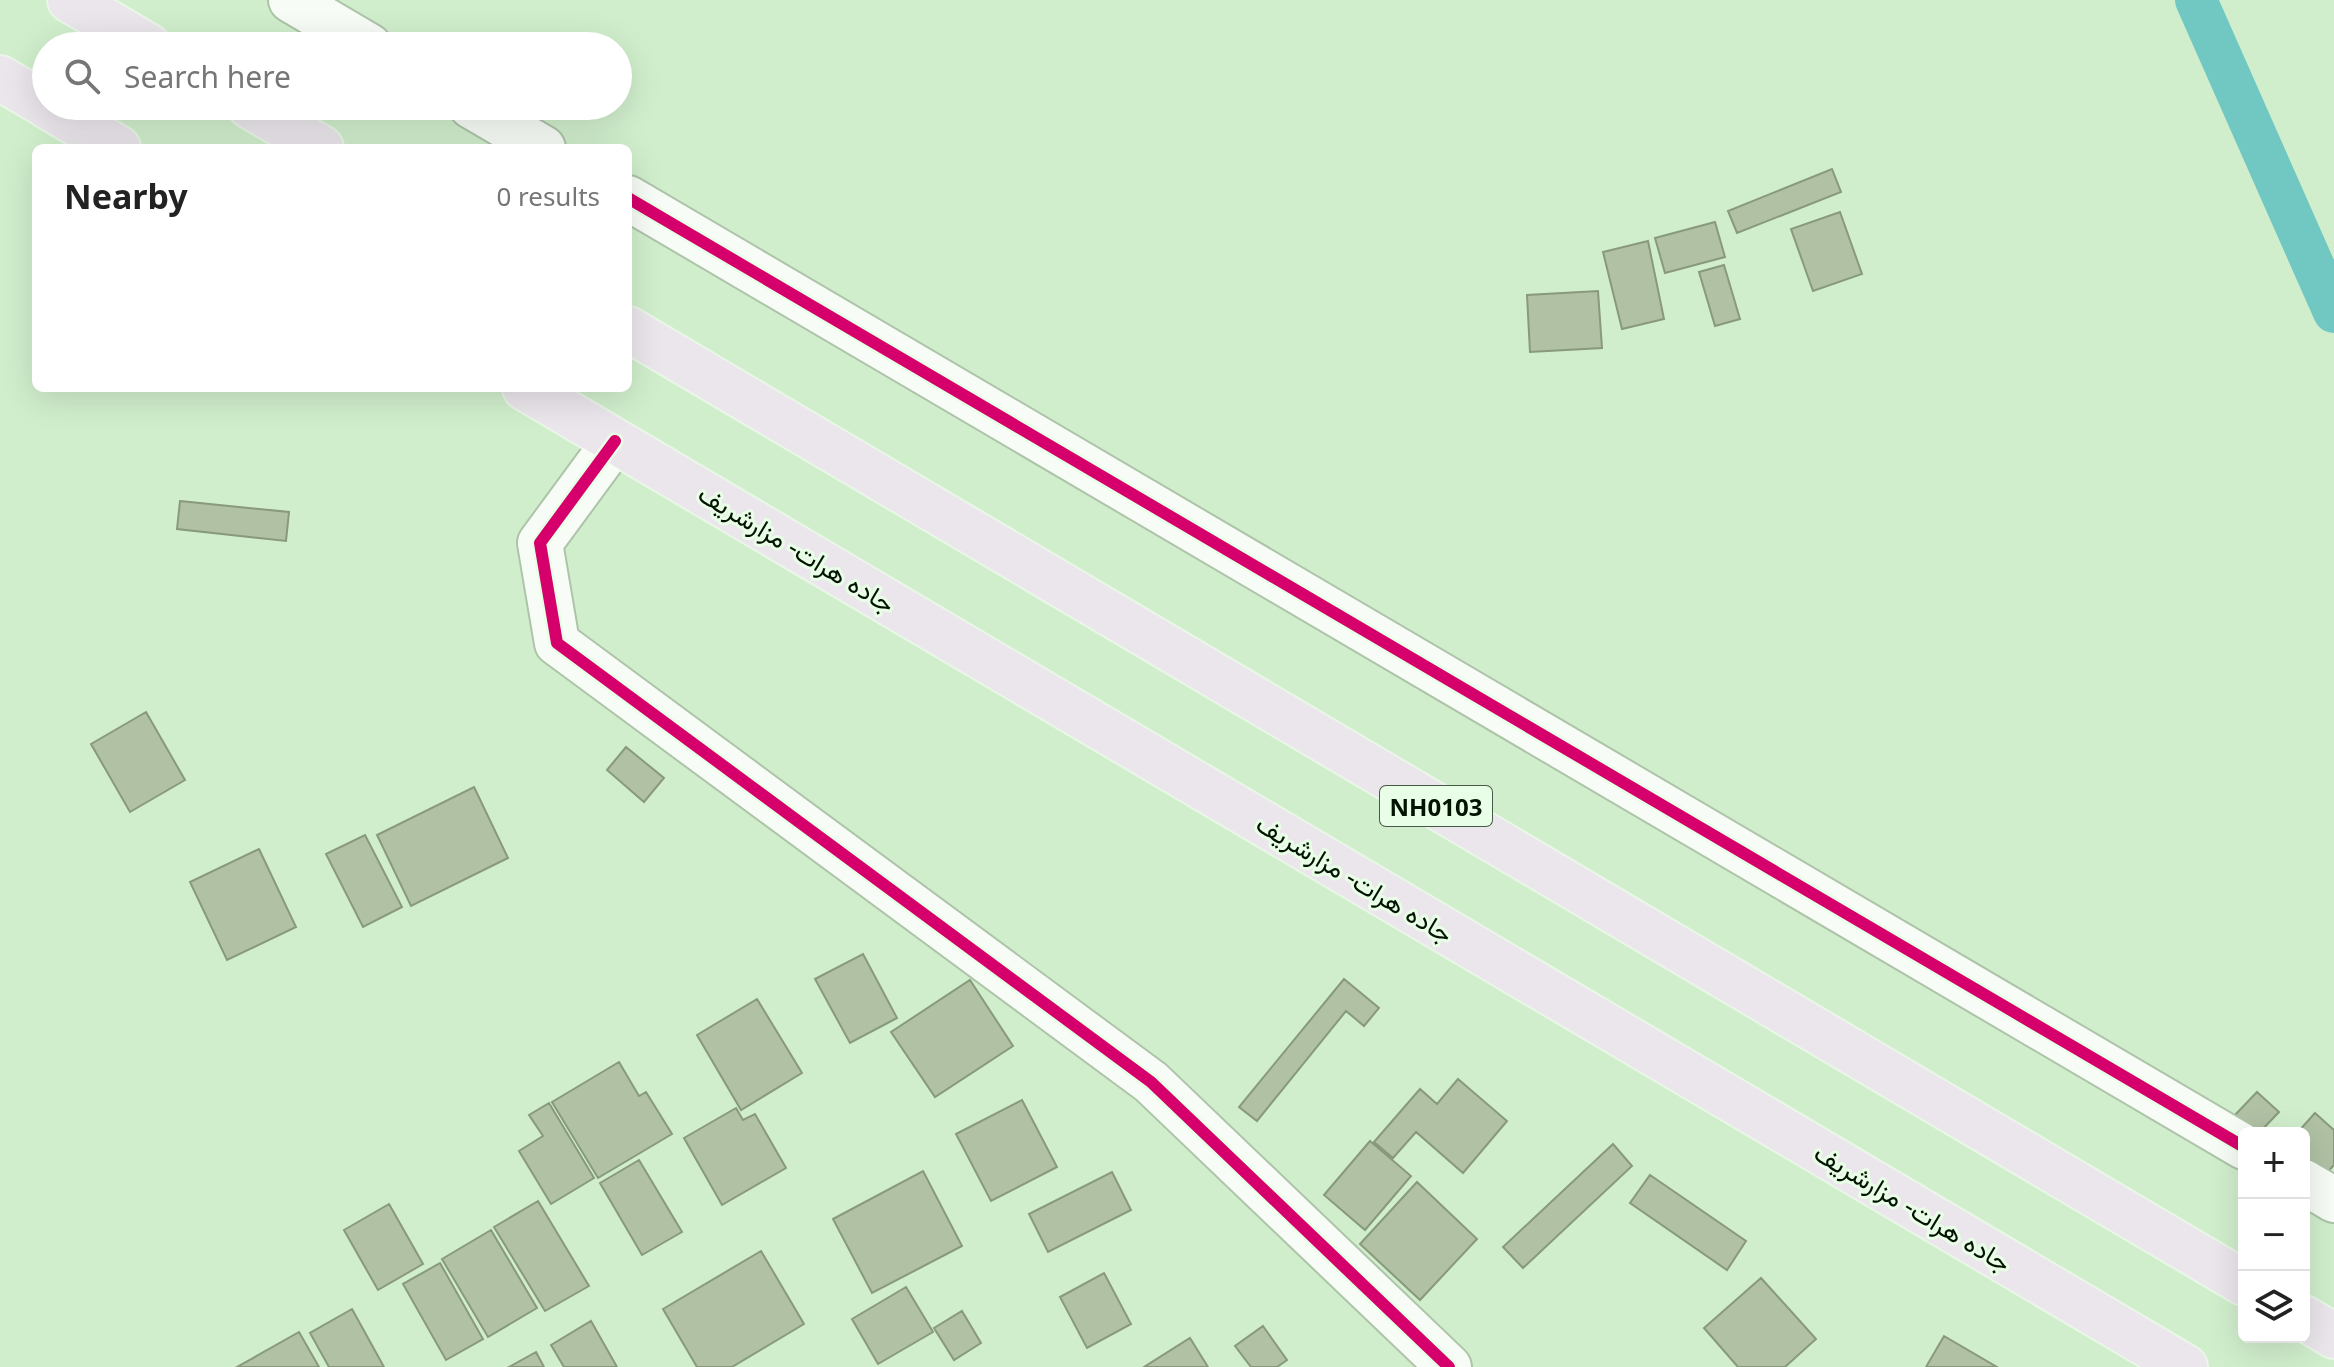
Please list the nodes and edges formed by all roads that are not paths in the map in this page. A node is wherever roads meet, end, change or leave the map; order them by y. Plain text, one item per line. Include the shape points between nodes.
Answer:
1 (70, 0) edge
2 (291, 0) edge
3 (124, 32) edge
4 (345, 32) edge
5 (0, 78) edge
6 (32, 97) edge
7 (71, 120) edge
8 (274, 120) edge
9 (495, 120) edge
10 (111, 144) edge
11 (314, 144) edge
12 (536, 144) edge
13 (632, 200) edge
14 (632, 331) edge
15 (532, 392) edge
16 (615, 441) junction
17 (2238, 1143) edge
18 (2310, 1186) edge
19 (2334, 1200) edge
20 (2238, 1279) edge
21 (2310, 1322) edge
22 (2334, 1336) edge
23 (1449, 1367) edge
24 (2185, 1367) edge

1 - 3 highway
2 - 4 street
5 - 6 highway
7 - 10 highway
8 - 11 highway
9 - 12 street
13 - 17 street
14 - 20 highway, NH0103
15 - 16 highway, جاده هرات- مزارشریف
16 - 23 street via 540,543 557,643 1151,1082
16 - 24 highway, جاده هرات- مزارشریف
18 - 19 street
21 - 22 highway

